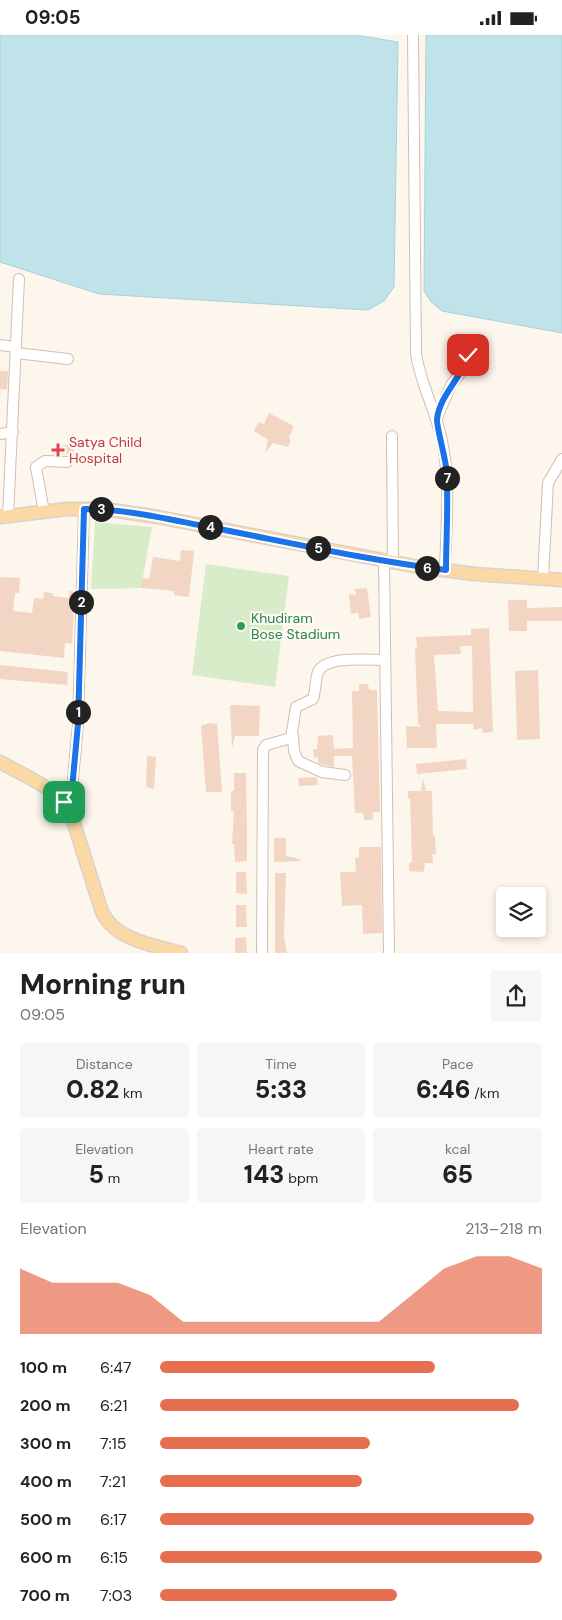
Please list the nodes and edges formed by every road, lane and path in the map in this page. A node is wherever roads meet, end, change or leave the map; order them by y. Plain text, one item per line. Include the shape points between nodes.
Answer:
1 (413, 35) edge
2 (19, 279) dead end
3 (469, 343) dead end
4 (0, 345) edge
5 (16, 350) junction
6 (68, 359) dead end
7 (436, 420) junction
8 (13, 432) junction
9 (0, 434) edge
10 (392, 436) dead end
11 (562, 459) edge
12 (67, 463) dead end
13 (84, 509) junction
14 (44, 512) junction
15 (4, 516) edge
16 (388, 562) junction
17 (446, 570) junction
18 (543, 579) junction
19 (562, 580) edge
20 (385, 660) junction
21 (293, 735) junction
22 (0, 762) edge
23 (345, 775) dead end
24 (70, 811) junction
25 (181, 953) edge
26 (262, 953) edge
27 (389, 953) edge

1 - 7 street via 416,353
2 - 5 street
3 - 7 street via 465,367 451,385
4 - 5 street
5 - 6 street
5 - 8 street
7 - 17 street via 447,474
8 - 9 street
8 - 15 street
10 - 16 street
11 - 18 street via 548,483
12 - 14 street via 45,461 36,467
13 - 14 main road
13 - 16 main road via 158,517
13 - 24 street via 78,724
14 - 15 main road
16 - 17 main road
16 - 20 street
17 - 18 main road
18 - 19 main road
20 - 21 street via 337,661 322,667 313,699 296,707
20 - 27 street
21 - 23 street via 298,761 322,772
21 - 26 street via 287,740 266,745 261,755
22 - 24 main road via 47,788
24 - 25 main road via 106,921 127,936

